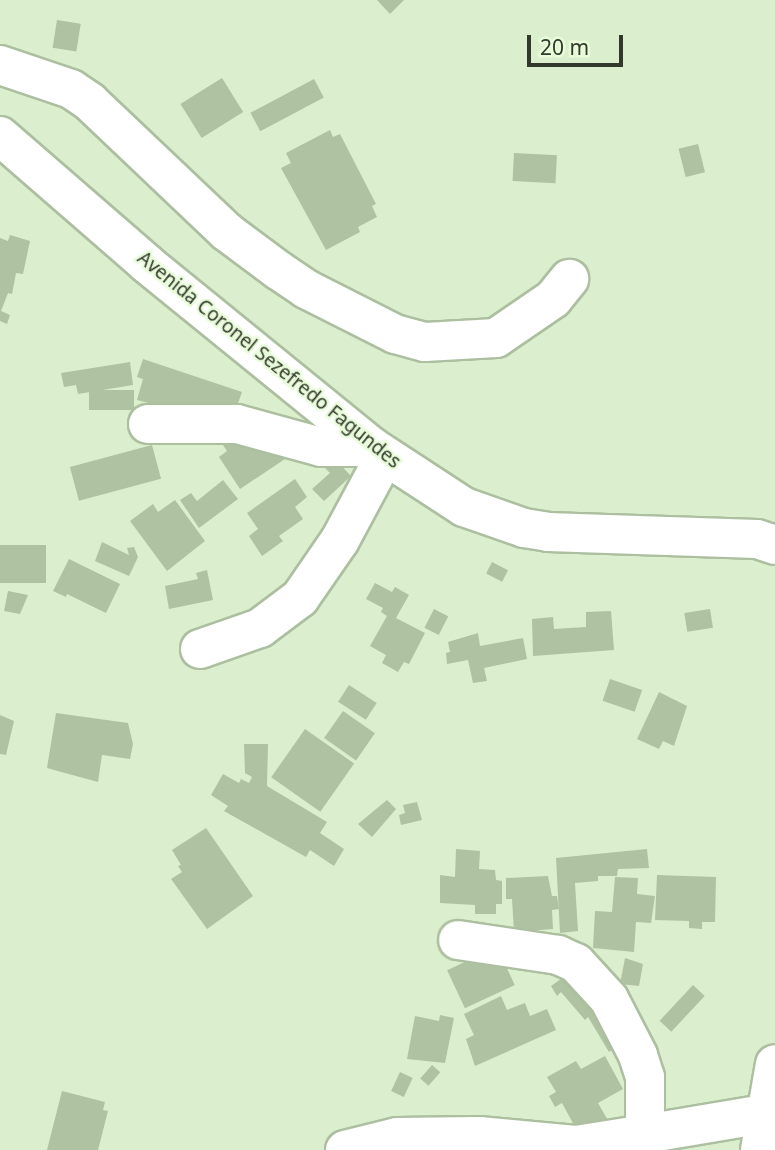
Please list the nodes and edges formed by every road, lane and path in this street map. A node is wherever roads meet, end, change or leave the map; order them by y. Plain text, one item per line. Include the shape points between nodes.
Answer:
1 (0, 65) edge
2 (0, 136) edge
3 (569, 279) dead end
4 (148, 424) dead end
5 (379, 452) junction
6 (775, 545) edge
7 (200, 649) dead end
8 (458, 940) dead end
9 (775, 1064) edge
10 (763, 1132) edge
11 (645, 1134) junction
12 (397, 1144) edge
13 (345, 1150) edge

1 - 3 street via 71,89 227,232 278,271 395,334 425,342 496,338 537,313
2 - 5 street, Avenida Coronel Sezefredo Fagundes via 147,264
4 - 5 street via 237,424 321,447
5 - 6 street, Avenida Coronel Sezefredo Fagundes via 464,507 524,528 757,539
5 - 7 street via 340,540 300,598 260,628
8 - 11 street via 558,955 576,963 609,999 638,1055 645,1077
9 - 10 street
10 - 11 street
11 - 12 street via 576,1145 479,1136
12 - 13 street

